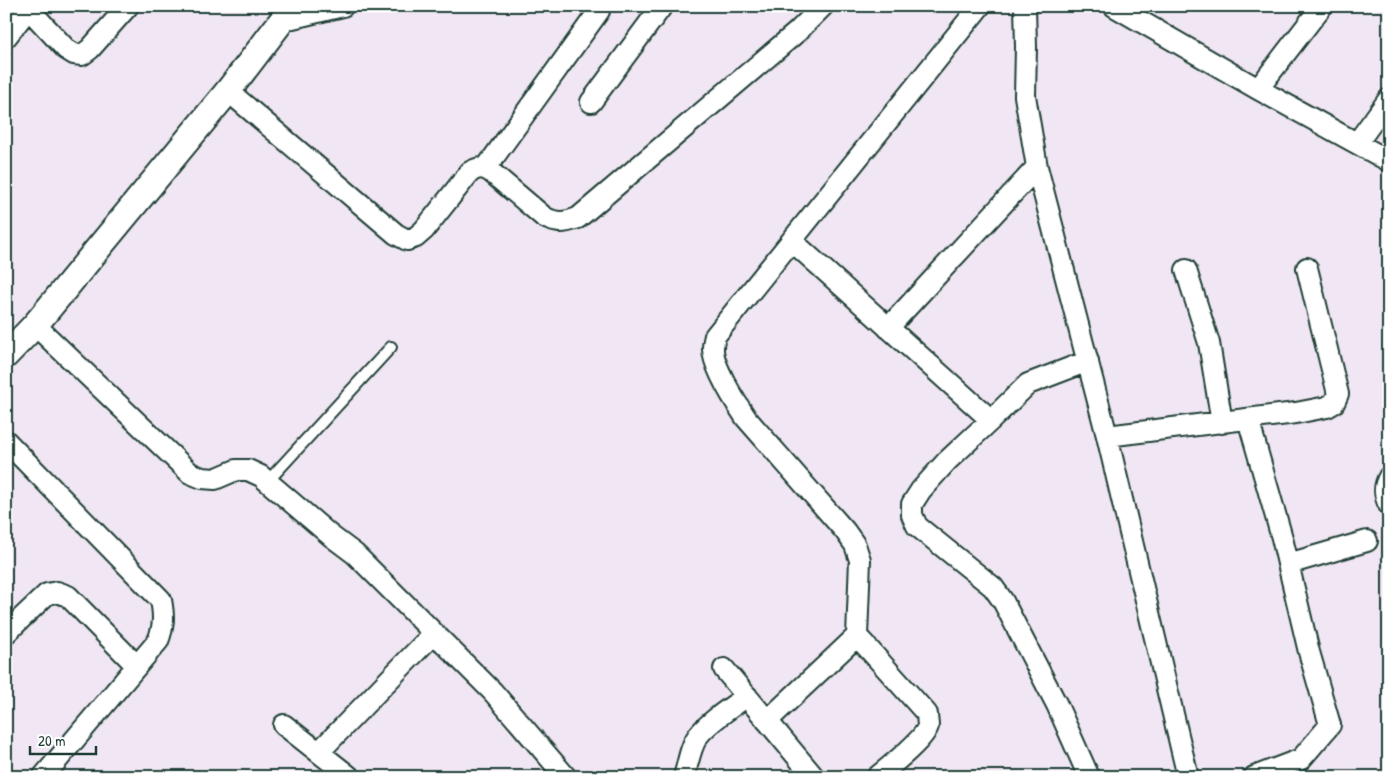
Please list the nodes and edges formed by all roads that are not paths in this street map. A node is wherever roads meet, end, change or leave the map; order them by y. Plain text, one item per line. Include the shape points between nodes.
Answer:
1 (128, 6) edge
2 (343, 6) edge
3 (662, 6) edge
4 (823, 6) edge
5 (980, 6) edge
6 (1024, 6) edge
7 (1114, 6) edge
8 (1322, 6) edge
9 (27, 7) edge
10 (599, 11) dead end
11 (286, 14) edge
12 (6, 37) edge
13 (1258, 89) junction
14 (228, 91) junction
15 (1389, 100) edge
16 (591, 102) dead end
17 (1357, 143) junction
18 (1389, 161) edge
19 (1037, 167) junction
20 (486, 168) junction
21 (792, 241) junction
22 (1307, 268) dead end
23 (1186, 270) dead end
24 (35, 325) junction
25 (888, 328) junction
26 (391, 347) dead end
27 (6, 355) edge
28 (1088, 361) junction
29 (1248, 419) junction
30 (990, 420) junction
31 (1222, 423) junction
32 (1107, 436) junction
33 (6, 441) edge
34 (1389, 477) edge
35 (268, 481) junction
36 (1389, 505) edge
37 (1367, 541) dead end
38 (1288, 564) junction
39 (6, 633) edge
40 (434, 633) junction
41 (856, 636) junction
42 (137, 666) junction
43 (724, 669) dead end
44 (747, 696) junction
45 (767, 721) junction
46 (284, 725) dead end
47 (319, 752) junction
48 (43, 777) edge
49 (350, 777) edge
50 (566, 777) edge
51 (684, 777) edge
52 (814, 777) edge
53 (877, 777) edge
54 (1089, 777) edge
55 (1188, 777) edge
56 (1254, 777) edge

1 - 9 street via 82,55 66,49
2 - 11 street
3 - 16 street
4 - 20 street via 797,32 578,218 564,223 544,217
5 - 21 street
6 - 19 street via 1025,96
7 - 13 street
8 - 13 street
9 - 12 street
10 - 20 street
11 - 14 street
13 - 17 street
14 - 20 street via 407,240 424,230 470,172 479,167
14 - 24 street
15 - 17 street
17 - 18 street
19 - 25 street
19 - 28 street
21 - 25 street
21 - 41 street via 715,336 712,348 714,360 746,418 855,544 860,560
22 - 29 street via 1338,394 1334,403 1327,407
23 - 31 street via 1209,343
24 - 27 street
24 - 35 street via 190,473 215,479 236,470 248,470
25 - 30 street
26 - 35 lane
28 - 30 street via 1028,384
28 - 32 street
29 - 31 street
29 - 38 street
30 - 54 street via 921,490 912,504 912,515 917,526 993,587 1003,601 1057,704
31 - 32 street
32 - 55 street
33 - 42 street via 161,600 164,628 158,641
34 - 36 street via 1385,489
35 - 40 street via 355,554
37 - 38 street
38 - 56 street via 1308,652 1330,725 1301,759
39 - 42 street via 47,594 57,592 68,596
40 - 47 street
40 - 50 street via 492,692
41 - 45 street
41 - 53 street via 927,714 928,726 922,736
42 - 48 street
43 - 44 street
44 - 45 street
44 - 51 street via 698,736
45 - 52 street
46 - 47 street
47 - 49 street

